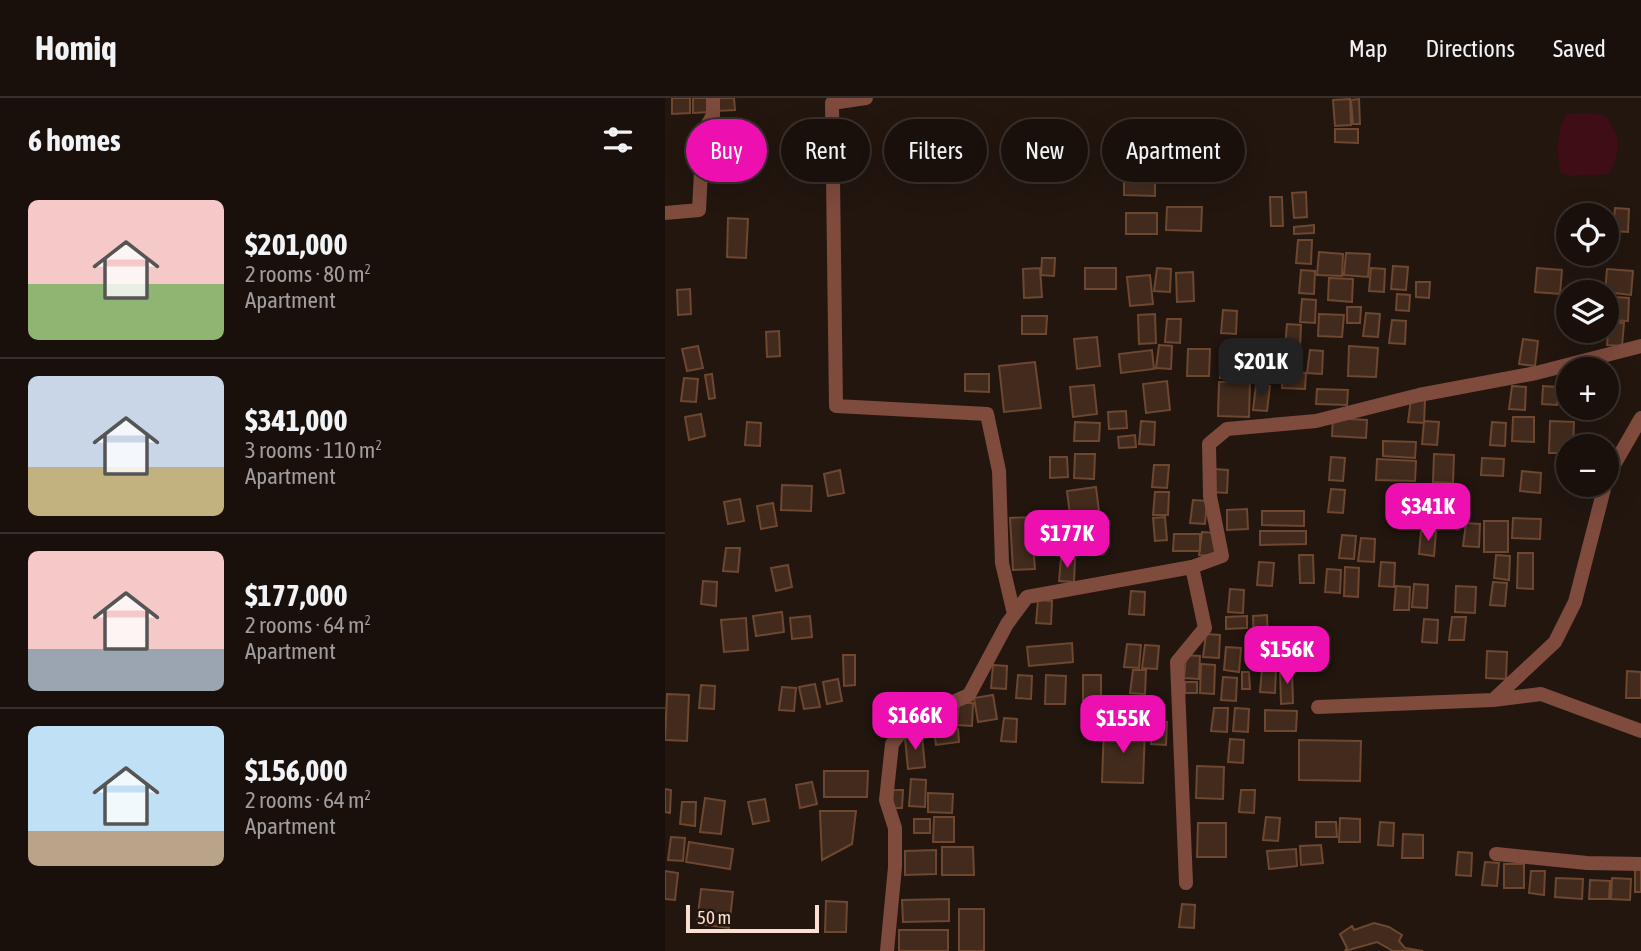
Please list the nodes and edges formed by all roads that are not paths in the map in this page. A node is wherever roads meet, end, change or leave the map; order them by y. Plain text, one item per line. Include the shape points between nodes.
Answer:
1 (713, 98) edge
2 (866, 98) edge
3 (665, 213) edge
4 (1641, 345) edge
5 (1641, 418) edge
6 (1619, 456) edge
7 (1602, 497) edge
8 (1192, 567) junction
9 (1014, 614) junction
10 (1493, 699) junction
11 (1318, 707) dead end
12 (1641, 731) edge
13 (1496, 854) dead end
14 (1641, 864) edge
15 (1186, 883) dead end
16 (887, 951) edge

1 - 3 street via 713,116 703,133 699,210
2 - 9 street via 832,103 836,406 988,414 999,471 1002,563
4 - 8 street via 1316,421 1227,429 1209,444 1210,496 1222,556
5 - 6 street
7 - 10 street via 1575,602 1555,642
8 - 9 street via 1027,597
8 - 15 street via 1205,628 1177,662
9 - 16 street via 969,695 909,722 892,744 886,800 895,828 895,867
10 - 11 street
10 - 12 street via 1541,694
13 - 14 street

